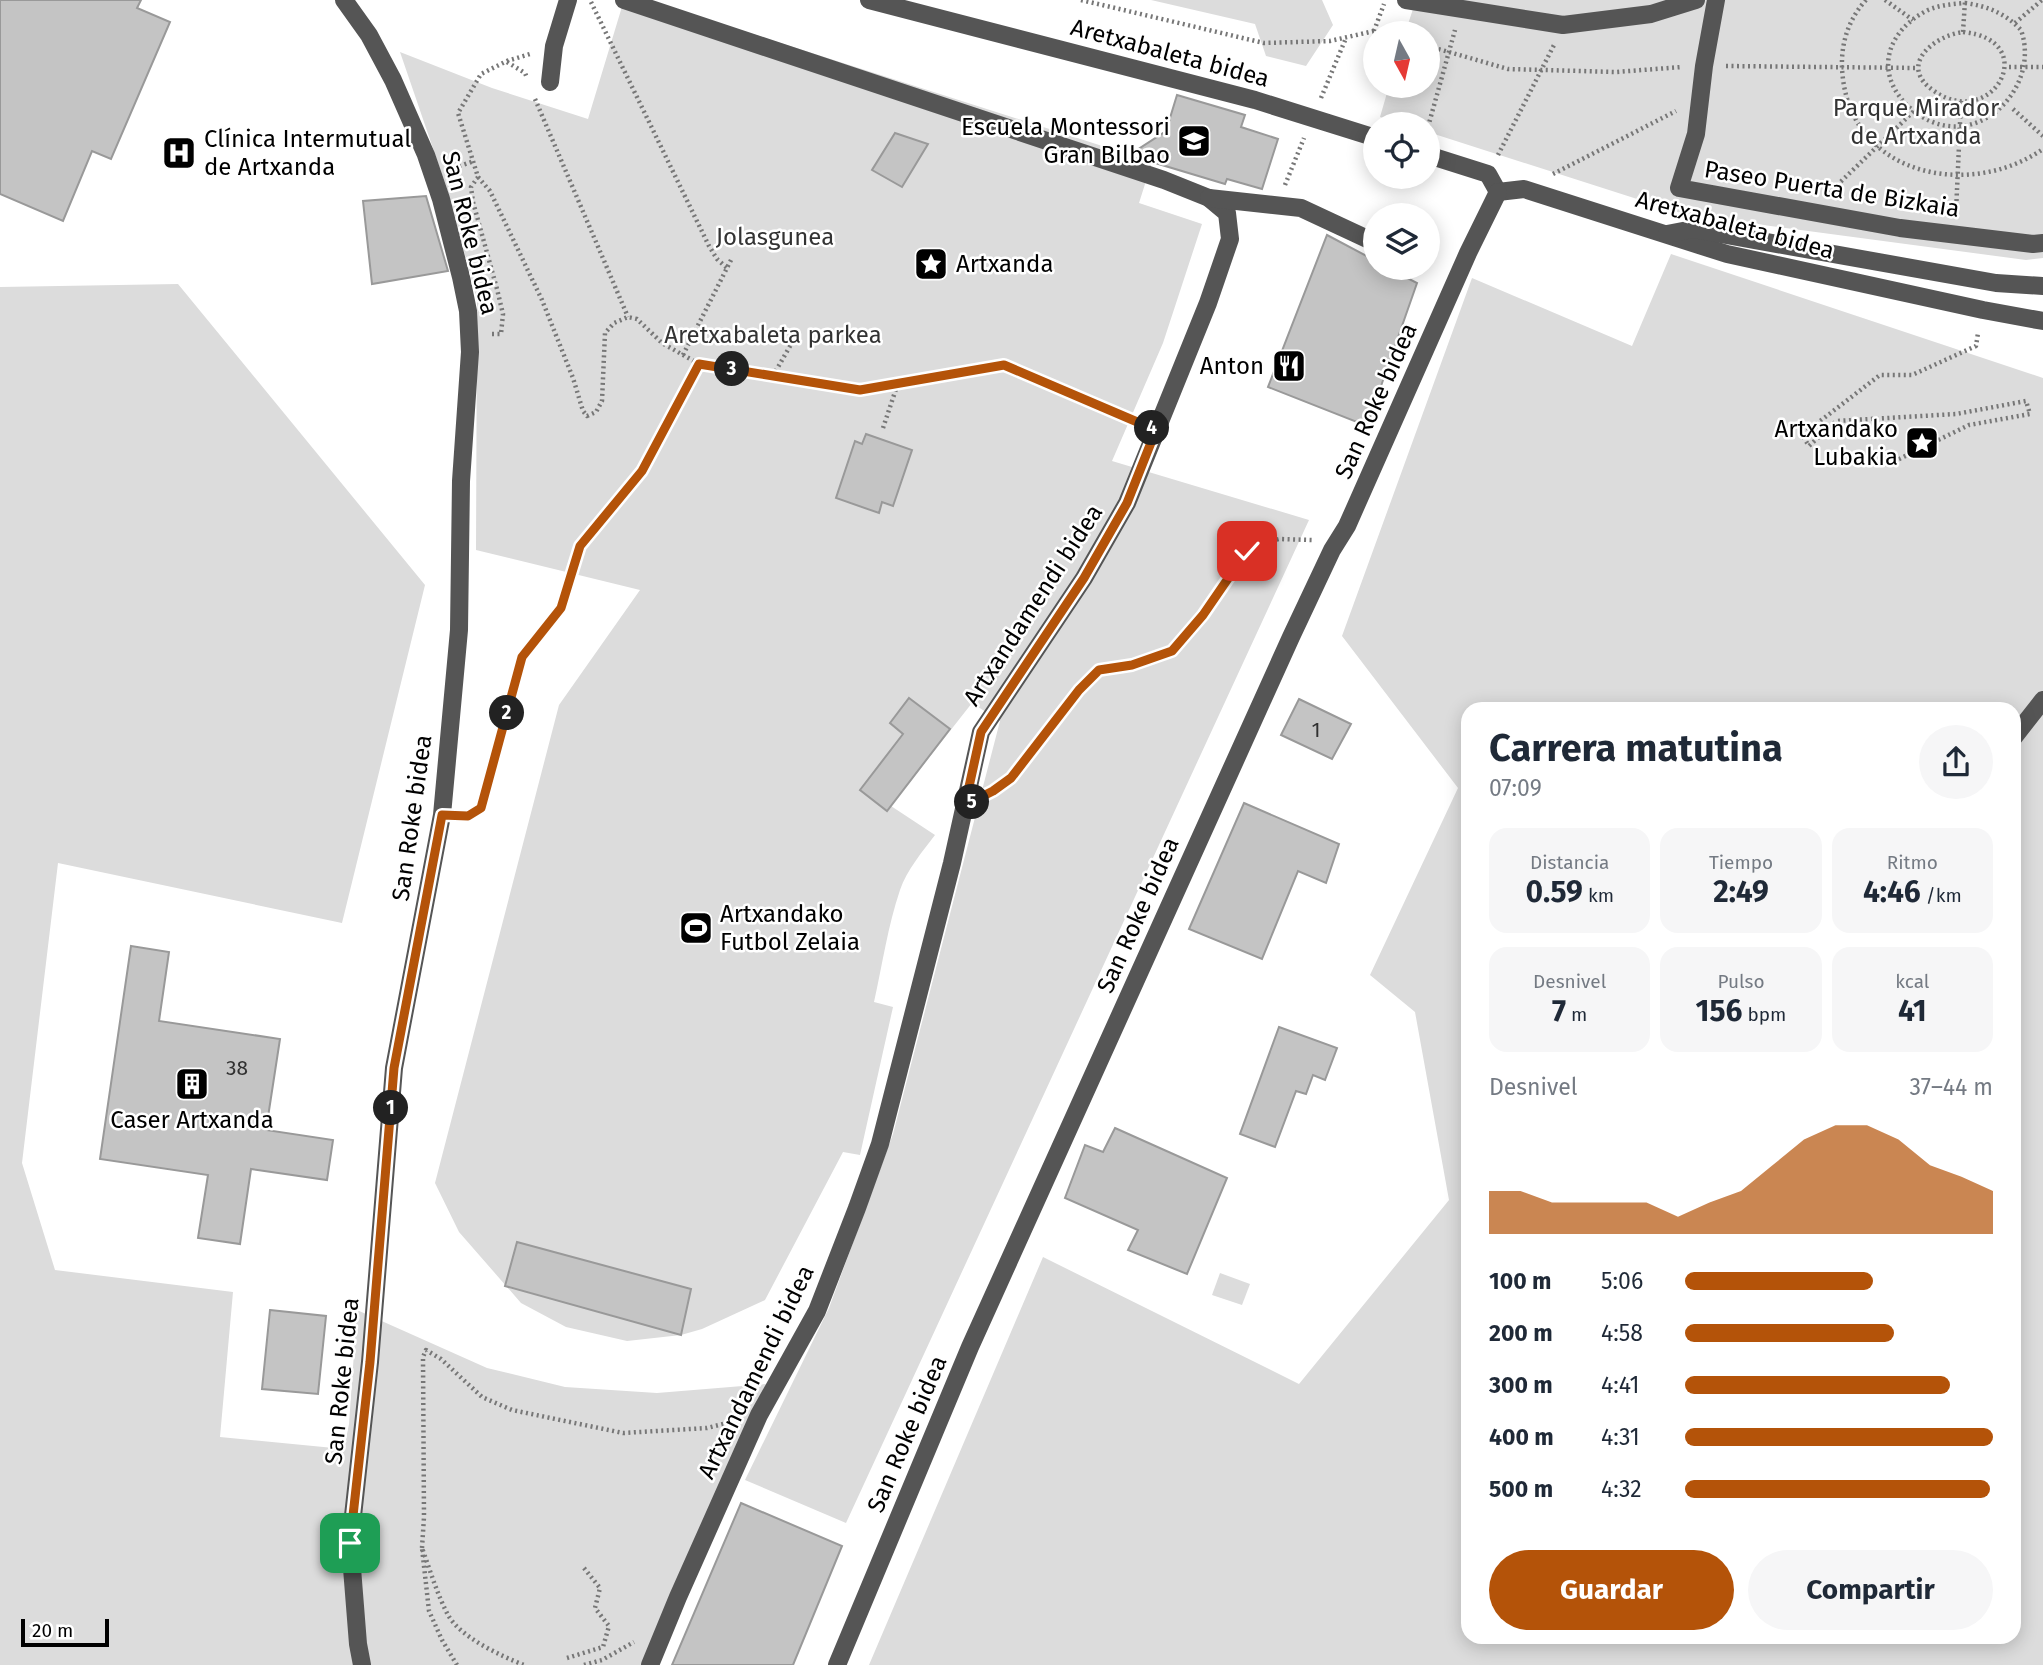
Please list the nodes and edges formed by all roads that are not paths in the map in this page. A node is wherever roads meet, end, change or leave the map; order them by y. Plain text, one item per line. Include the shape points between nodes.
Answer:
1 (344, 0) edge
2 (568, 0) edge
3 (624, 0) edge
4 (869, 0) edge
5 (1406, 0) edge
6 (1696, 0) edge
7 (1716, 0) edge
8 (551, 82) dead end
9 (1363, 134) edge
10 (1440, 159) edge
11 (1498, 192) junction
12 (1209, 198) junction
13 (1663, 235) junction
14 (1363, 237) edge
15 (2043, 243) edge
16 (2043, 286) edge
17 (2043, 321) edge
18 (2043, 700) edge
19 (2021, 728) edge
20 (362, 1665) edge
21 (650, 1665) edge
22 (837, 1665) edge

1 - 20 street, San Roke bidea via 369,35 405,103 426,155 468,311 470,352 461,481 459,630 442,815 394,1068 350,1543
2 - 8 street via 554,46
3 - 12 street
4 - 9 street, Aretxabaleta bidea via 1255,100
5 - 6 street via 1563,25 1651,14
7 - 15 street, Paseo Puerta de Bizkaia via 1696,134 1679,188 1955,235
10 - 11 street via 1488,174
11 - 13 street, Aretxabaleta bidea via 1524,189
11 - 22 street, San Roke bidea via 976,1334
12 - 14 street via 1301,208
12 - 21 street, Artxandamendi bidea via 1227,213 1230,239 1208,303 1127,503 1084,578 981,732 880,1144 817,1311 759,1415
13 - 16 street via 1693,229 1996,282
13 - 17 street, Aretxabaleta bidea via 1727,254
18 - 19 street

